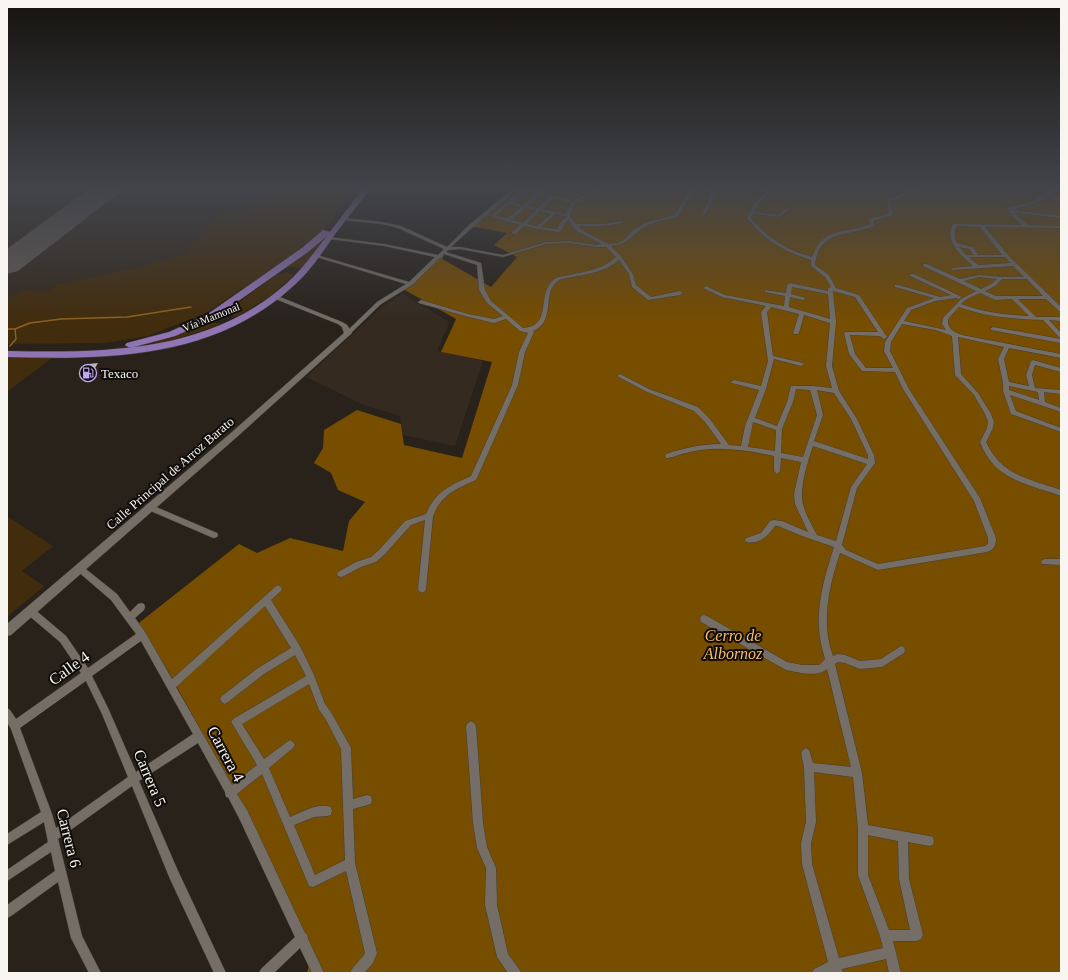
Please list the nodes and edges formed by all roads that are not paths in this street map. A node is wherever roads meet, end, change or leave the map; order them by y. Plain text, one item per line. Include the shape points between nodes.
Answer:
1 (325, 232) edge
2 (334, 232) edge
3 (405, 232) edge
4 (465, 232) edge
5 (581, 232) edge
6 (634, 232) edge
7 (762, 232) edge
8 (850, 232) edge
9 (953, 232) edge
10 (986, 232) edge
11 (329, 238) junction
12 (954, 244) junction
13 (608, 245) junction
14 (444, 253) junction
15 (315, 256) junction
16 (965, 256) junction
17 (978, 256) junction
18 (1006, 256) junction
19 (619, 257) junction
20 (814, 259) junction
21 (1014, 264) junction
22 (925, 265) dead end
23 (976, 266) junction
24 (953, 269) dead end
25 (273, 273) junction
26 (912, 275) dead end
27 (297, 278) junction
28 (1001, 278) junction
29 (1029, 278) junction
30 (959, 282) junction
31 (410, 284) junction
32 (897, 286) dead end
33 (706, 288) dead end
34 (767, 291) dead end
35 (832, 291) junction
36 (680, 292) dead end
37 (981, 292) junction
38 (788, 295) junction
39 (957, 296) junction
40 (1013, 297) junction
41 (1048, 297) junction
42 (276, 298) junction
43 (803, 298) dead end
44 (940, 299) junction
45 (965, 299) junction
46 (421, 302) dead end
47 (769, 305) junction
48 (958, 305) junction
49 (786, 308) junction
50 (221, 310) junction
51 (1061, 310) edge
52 (802, 313) junction
53 (506, 317) junction
54 (1034, 318) junction
55 (1045, 319) junction
56 (1061, 320) edge
57 (236, 321) junction
58 (833, 322) junction
59 (902, 322) junction
60 (993, 329) dead end
61 (527, 330) junction
62 (348, 333) junction
63 (796, 333) dead end
64 (882, 334) junction
65 (955, 336) junction
66 (1061, 336) edge
67 (890, 340) junction
68 (1061, 341) edge
69 (1007, 346) junction
70 (7, 350) edge
71 (1030, 350) junction
72 (7, 354) edge
73 (1061, 356) edge
74 (771, 357) junction
75 (1033, 362) junction
76 (801, 364) dead end
77 (896, 370) junction
78 (1061, 370) edge
79 (620, 376) dead end
80 (734, 382) dead end
81 (1006, 383) junction
82 (813, 388) junction
83 (763, 389) junction
84 (1035, 389) junction
85 (836, 391) junction
86 (1006, 391) junction
87 (1061, 392) edge
88 (1042, 404) junction
89 (1061, 410) edge
90 (751, 419) junction
91 (779, 429) junction
92 (1061, 430) edge
93 (812, 443) junction
94 (727, 447) junction
95 (744, 448) junction
96 (779, 455) junction
97 (668, 456) dead end
98 (805, 460) junction
99 (872, 463) junction
100 (777, 471) dead end
101 (1061, 493) edge
102 (149, 507) junction
103 (429, 516) junction
104 (214, 535) dead end
105 (814, 537) junction
106 (749, 540) dead end
107 (838, 545) junction
108 (1045, 562) dead end
109 (1061, 562) edge
110 (79, 568) junction
111 (341, 574) dead end
112 (278, 589) dead end
113 (422, 589) dead end
114 (266, 600) junction
115 (141, 607) dead end
116 (30, 611) junction
117 (129, 618) junction
118 (704, 618) dead end
119 (7, 631) edge
120 (142, 635) junction
121 (297, 649) junction
122 (901, 650) dead end
123 (829, 661) junction
124 (87, 674) junction
125 (311, 678) junction
126 (172, 686) junction
127 (225, 699) dead end
128 (7, 713) edge
129 (14, 726) junction
130 (472, 726) dead end
131 (199, 736) junction
132 (290, 746) dead end
133 (806, 753) dead end
134 (263, 766) junction
135 (809, 767) junction
136 (857, 773) junction
137 (134, 779) junction
138 (230, 793) junction
139 (367, 800) dead end
140 (348, 806) junction
141 (327, 811) dead end
142 (47, 814) junction
143 (289, 822) junction
144 (863, 829) junction
145 (903, 836) junction
146 (7, 840) edge
147 (53, 841) junction
148 (929, 841) dead end
149 (350, 863) junction
150 (61, 873) junction
151 (7, 876) edge
152 (7, 912) edge
153 (886, 936) junction
154 (303, 938) junction
155 (890, 952) junction
156 (836, 969) edge
157 (95, 973) edge
158 (220, 973) edge
159 (265, 973) edge
160 (318, 973) edge
161 (356, 973) edge
162 (515, 973) edge
163 (818, 973) edge
164 (894, 973) edge

1 - 25 main road, Vía Mamonal
2 - 11 main road, Vía Mamonal
3 - 14 street
4 - 14 street, Calle Principal de Arroz Barato
5 - 13 street
6 - 13 street via 624,242
7 - 20 street via 777,246
8 - 20 street via 832,234 826,238 819,245
9 - 12 street
10 - 18 street
11 - 14 street
11 - 15 main road, Vía Mamonal
12 - 16 street
12 - 17 street via 971,248
13 - 14 street via 546,243 503,256 460,248
13 - 19 street
14 - 31 street, Calle Principal de Arroz Barato
14 - 53 street via 479,264 482,290 489,302
15 - 27 main road, Vía Mamonal
15 - 31 street
16 - 17 street
16 - 23 street
17 - 18 street
18 - 21 street
19 - 36 street via 634,286 650,299
19 - 61 street via 590,272 556,280 549,287 546,312 540,324
20 - 35 street via 813,265 827,276
21 - 23 street
21 - 29 street
22 - 30 street
23 - 24 street
25 - 27 main road via 292,271 297,274
25 - 50 main road, Vía Mamonal
26 - 39 street
27 - 42 main road, Vía Mamonal
28 - 29 street
28 - 30 street via 979,276
28 - 37 street
29 - 41 street
30 - 37 street
31 - 62 street, Calle Principal de Arroz Barato via 379,303
32 - 44 street
33 - 47 street via 724,296
34 - 38 street
35 - 38 street via 792,285 789,286
35 - 58 street
35 - 64 street via 857,296
37 - 40 street via 995,298
37 - 45 street
38 - 43 street
38 - 49 street
39 - 44 street
39 - 45 street
40 - 41 street
40 - 54 street
41 - 51 street
42 - 57 main road, Vía Mamonal
42 - 62 street via 340,323 345,326
44 - 59 street via 909,309
45 - 48 street
46 - 53 street via 494,321
47 - 49 street
47 - 74 street via 764,312 766,338
48 - 54 street via 969,309
48 - 65 street via 944,322
49 - 52 street
50 - 57 main road via 217,315 219,320
50 - 70 main road, Vía Mamonal via 172,334 128,346 90,350
52 - 58 street
52 - 63 street
53 - 61 street via 522,330
54 - 55 street
55 - 56 street
55 - 66 street
57 - 72 main road, Vía Mamonal via 178,343 132,352 92,355
58 - 85 street via 829,366
59 - 65 street via 938,329
59 - 67 street
60 - 68 street
61 - 103 street via 531,332 522,352 515,386 478,471 474,478 442,494 432,506
62 - 102 street, Calle Principal de Arroz Barato
64 - 67 street
64 - 77 street via 847,333 852,354 864,370
65 - 69 street
65 - 101 street via 958,375 976,394 988,414 990,428 983,442 992,461 1004,472
67 - 77 street via 887,351
69 - 71 street
69 - 81 street via 1001,359
71 - 73 street
71 - 75 street
74 - 76 street
74 - 83 street
75 - 78 street
75 - 84 street via 1029,375
77 - 107 street via 977,500 992,538 992,545 977,551 878,567 843,552
79 - 94 street via 696,410 708,420
80 - 83 street
81 - 84 street
81 - 86 street
82 - 85 street
82 - 91 street via 792,387 790,402
82 - 93 street via 820,415
83 - 90 street
84 - 87 street
84 - 88 street via 1040,391
85 - 99 street via 854,419 871,455
86 - 88 street
86 - 92 street via 1013,412
88 - 89 street
90 - 91 street
90 - 95 street
91 - 96 street
93 - 98 street
93 - 99 street
94 - 95 street
94 - 97 street via 689,448
95 - 96 street
96 - 98 street
96 - 100 street
98 - 105 street via 798,494 799,504
99 - 107 street via 854,487
102 - 104 street
102 - 110 street, Calle Principal de Arroz Barato
103 - 111 street via 408,523 373,560
103 - 113 street
105 - 106 street via 776,522 772,523 766,534
105 - 107 street
107 - 123 street via 828,578 823,619
108 - 109 street
110 - 116 street, Calle Principal de Arroz Barato
110 - 117 street, Carrera 4 via 114,597
112 - 114 street
114 - 121 street
114 - 126 street
115 - 117 street
116 - 119 street, Calle Principal de Arroz Barato
116 - 124 street, Carrera 5 via 63,639
117 - 120 street, Carrera 4
118 - 123 street via 786,666 821,669
120 - 124 street, Calle 4
120 - 126 street, Carrera 4
121 - 125 street
121 - 127 street via 261,671
122 - 123 street via 882,663 865,666 841,658
123 - 136 street
124 - 129 street, Calle 4
124 - 137 street, Carrera 5
125 - 134 street via 236,722
125 - 140 street via 324,711 346,748
126 - 131 street, Carrera 4
128 - 129 street, Carrera 6
129 - 142 street, Carrera 6
130 - 162 street via 478,823 482,848 491,868 491,905 503,957
131 - 137 street
131 - 138 street, Carrera 4
132 - 134 street
133 - 135 street
134 - 138 street
134 - 143 street
135 - 136 street
135 - 156 street via 811,822 806,843 807,864
136 - 144 street
137 - 147 street
137 - 158 street, Carrera 5 via 174,875
138 - 154 street, Carrera 4 via 243,814
139 - 140 street
140 - 149 street
141 - 143 street via 314,812
142 - 146 street
142 - 147 street, Carrera 6
143 - 149 street via 313,882
144 - 145 street
144 - 153 street via 863,875
145 - 148 street
145 - 153 street via 904,879 917,935
147 - 150 street, Carrera 6
147 - 151 street
149 - 161 street via 371,952 369,959
150 - 152 street
150 - 157 street, Carrera 6 via 77,938
153 - 155 street
154 - 159 street
154 - 160 street, Carrera 4
155 - 156 street
155 - 164 street
156 - 163 street

